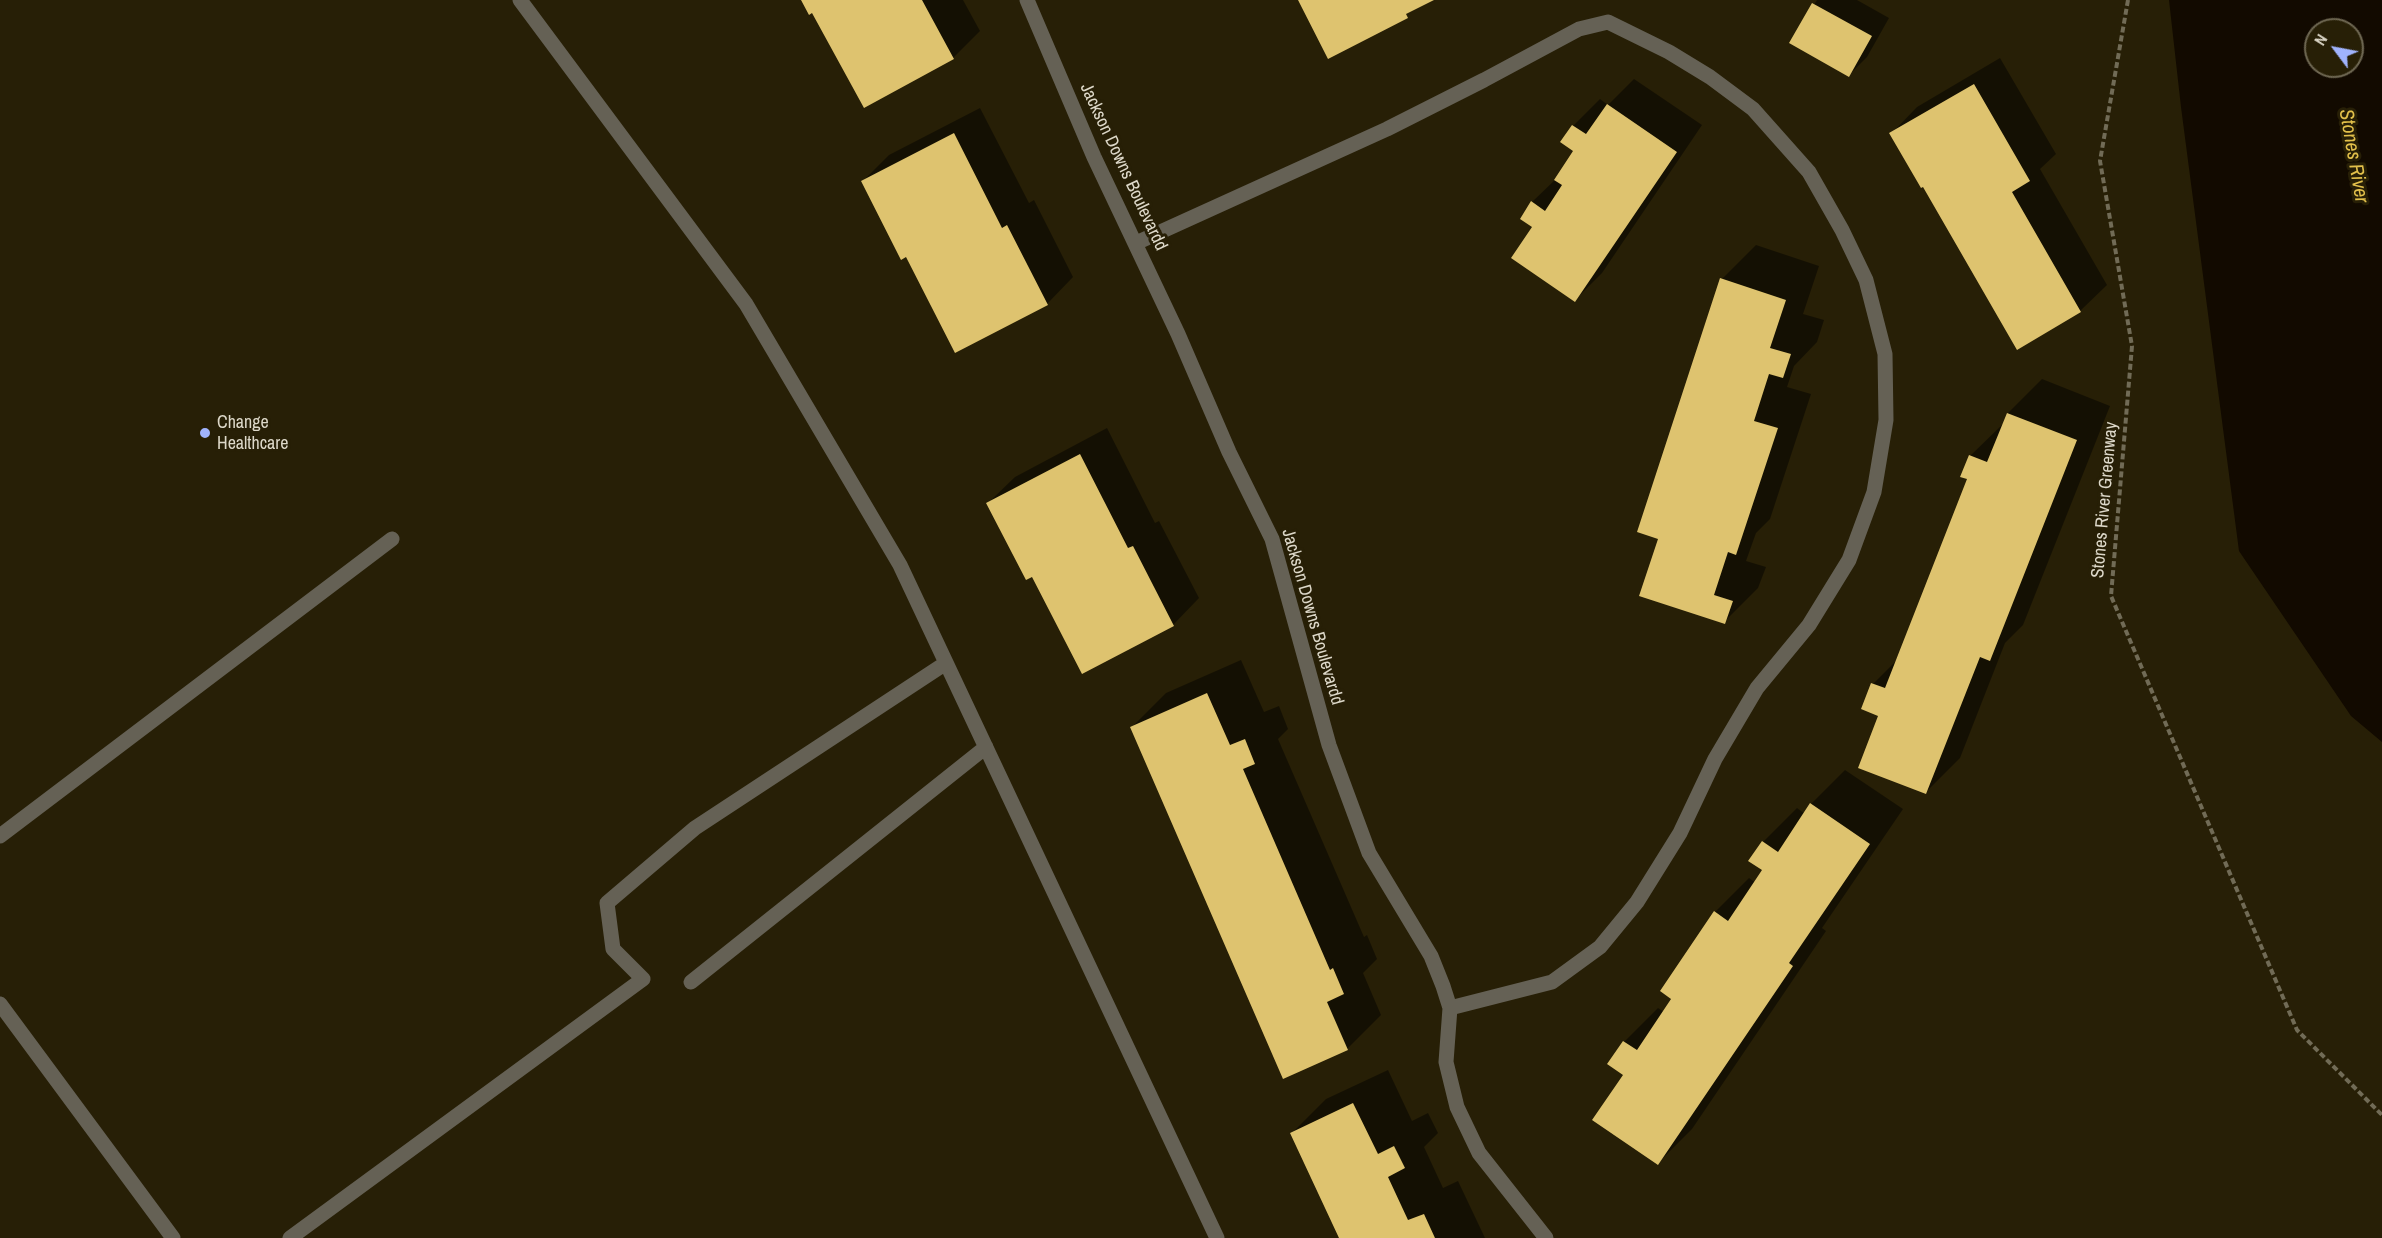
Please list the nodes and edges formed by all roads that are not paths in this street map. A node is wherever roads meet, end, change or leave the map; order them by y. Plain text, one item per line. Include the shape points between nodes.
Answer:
1 (520, 0) edge
2 (1027, 0) edge
3 (1136, 243) junction
4 (392, 539) dead end
5 (946, 663) junction
6 (986, 747) junction
7 (0, 836) edge
8 (691, 982) dead end
9 (0, 1004) edge
10 (1450, 1008) junction
11 (172, 1238) edge
12 (290, 1238) edge
13 (1217, 1238) edge
14 (1546, 1238) edge

1 - 5 street via 746,304 900,565
2 - 3 street, Jackson Downs Boulevardd via 1094,157
3 - 10 street, Jackson Downs Boulevardd via 1272,539 1329,745 1369,853 1431,956
3 - 10 street via 1387,129 1580,29 1608,22 1669,52 1753,109 1809,172 1866,280 1885,354 1886,420 1874,492 1849,560 1809,626 1757,688 1715,759 1680,833 1637,902 1600,947 1552,982
4 - 7 street
5 - 6 street
5 - 12 street via 695,828 607,903 613,949 643,979
6 - 8 street
6 - 13 street
9 - 11 street
10 - 14 street, Jackson Downs Boulevardd via 1446,1062 1457,1107 1479,1153

